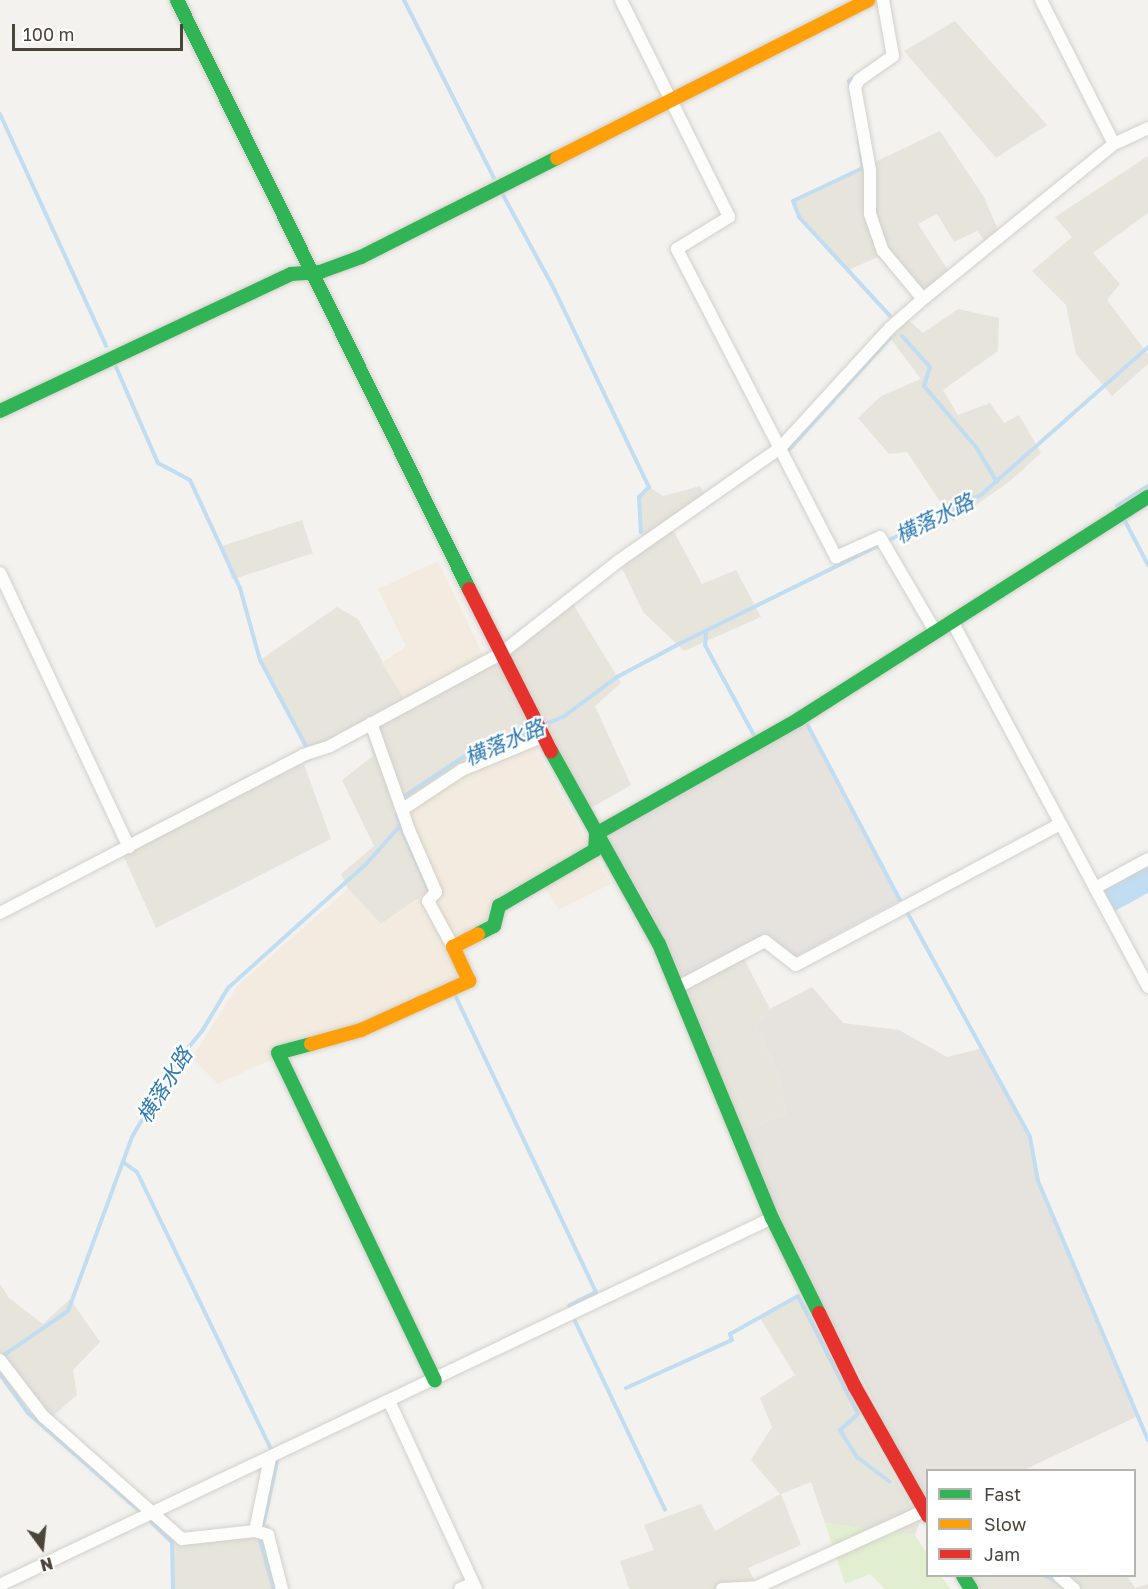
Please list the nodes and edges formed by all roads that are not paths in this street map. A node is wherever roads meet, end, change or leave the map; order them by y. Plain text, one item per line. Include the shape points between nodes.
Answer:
1 (177, 0) edge
2 (621, 0) edge
3 (868, 0) edge
4 (883, 0) edge
5 (1041, 0) edge
6 (672, 100) junction
7 (1148, 128) edge
8 (1114, 144) junction
9 (311, 271) junction
10 (923, 299) junction
11 (0, 411) edge
12 (780, 448) junction
13 (1148, 497) edge
14 (0, 573) edge
15 (952, 623) junction
16 (936, 633) junction
17 (500, 654) junction
18 (371, 723) junction
19 (538, 730) junction
20 (401, 801) junction
21 (1060, 824) junction
22 (596, 834) junction
23 (129, 847) junction
24 (1148, 859) edge
25 (1095, 888) junction
26 (0, 913) edge
27 (453, 947) junction
28 (678, 987) junction
29 (1148, 987) edge
30 (772, 1218) junction
31 (3, 1363) edge
32 (435, 1380) junction
33 (390, 1403) junction
34 (276, 1455) junction
35 (153, 1512) junction
36 (926, 1512) edge
37 (255, 1531) junction
38 (1061, 1577) edge
39 (0, 1586) edge
40 (475, 1586) edge
41 (282, 1589) edge
42 (460, 1589) edge
43 (722, 1589) edge
44 (1074, 1589) edge

1 - 9 street
2 - 6 street
3 - 6 street
4 - 10 street via 893,56 855,87 870,170 870,214 883,251
5 - 8 street
6 - 9 street via 361,257 331,269
6 - 12 street via 729,217 677,249
7 - 8 street
8 - 10 street
9 - 11 street via 268,284
9 - 17 street
10 - 12 street via 890,328
12 - 16 street via 836,557 880,537
12 - 17 street via 620,560
13 - 15 street
14 - 23 street
15 - 16 street
15 - 21 street
16 - 22 street via 799,719
17 - 18 street
17 - 19 street
18 - 20 street
18 - 23 street
19 - 20 street
19 - 22 street
20 - 27 street via 432,897
21 - 25 street
21 - 28 street via 796,965 765,941
22 - 27 street via 595,850 499,906 494,926
22 - 28 street via 659,944
23 - 26 street
24 - 25 street
25 - 29 street
27 - 32 street via 469,981 361,1030 278,1053
28 - 30 street
30 - 32 street
30 - 36 street via 855,1387
31 - 35 street via 43,1416
32 - 33 street
33 - 34 street
33 - 40 street
34 - 35 street
34 - 37 street
35 - 37 street via 182,1539
35 - 39 street
36 - 43 street via 757,1587
37 - 41 street via 268,1535
38 - 44 street
40 - 42 street

